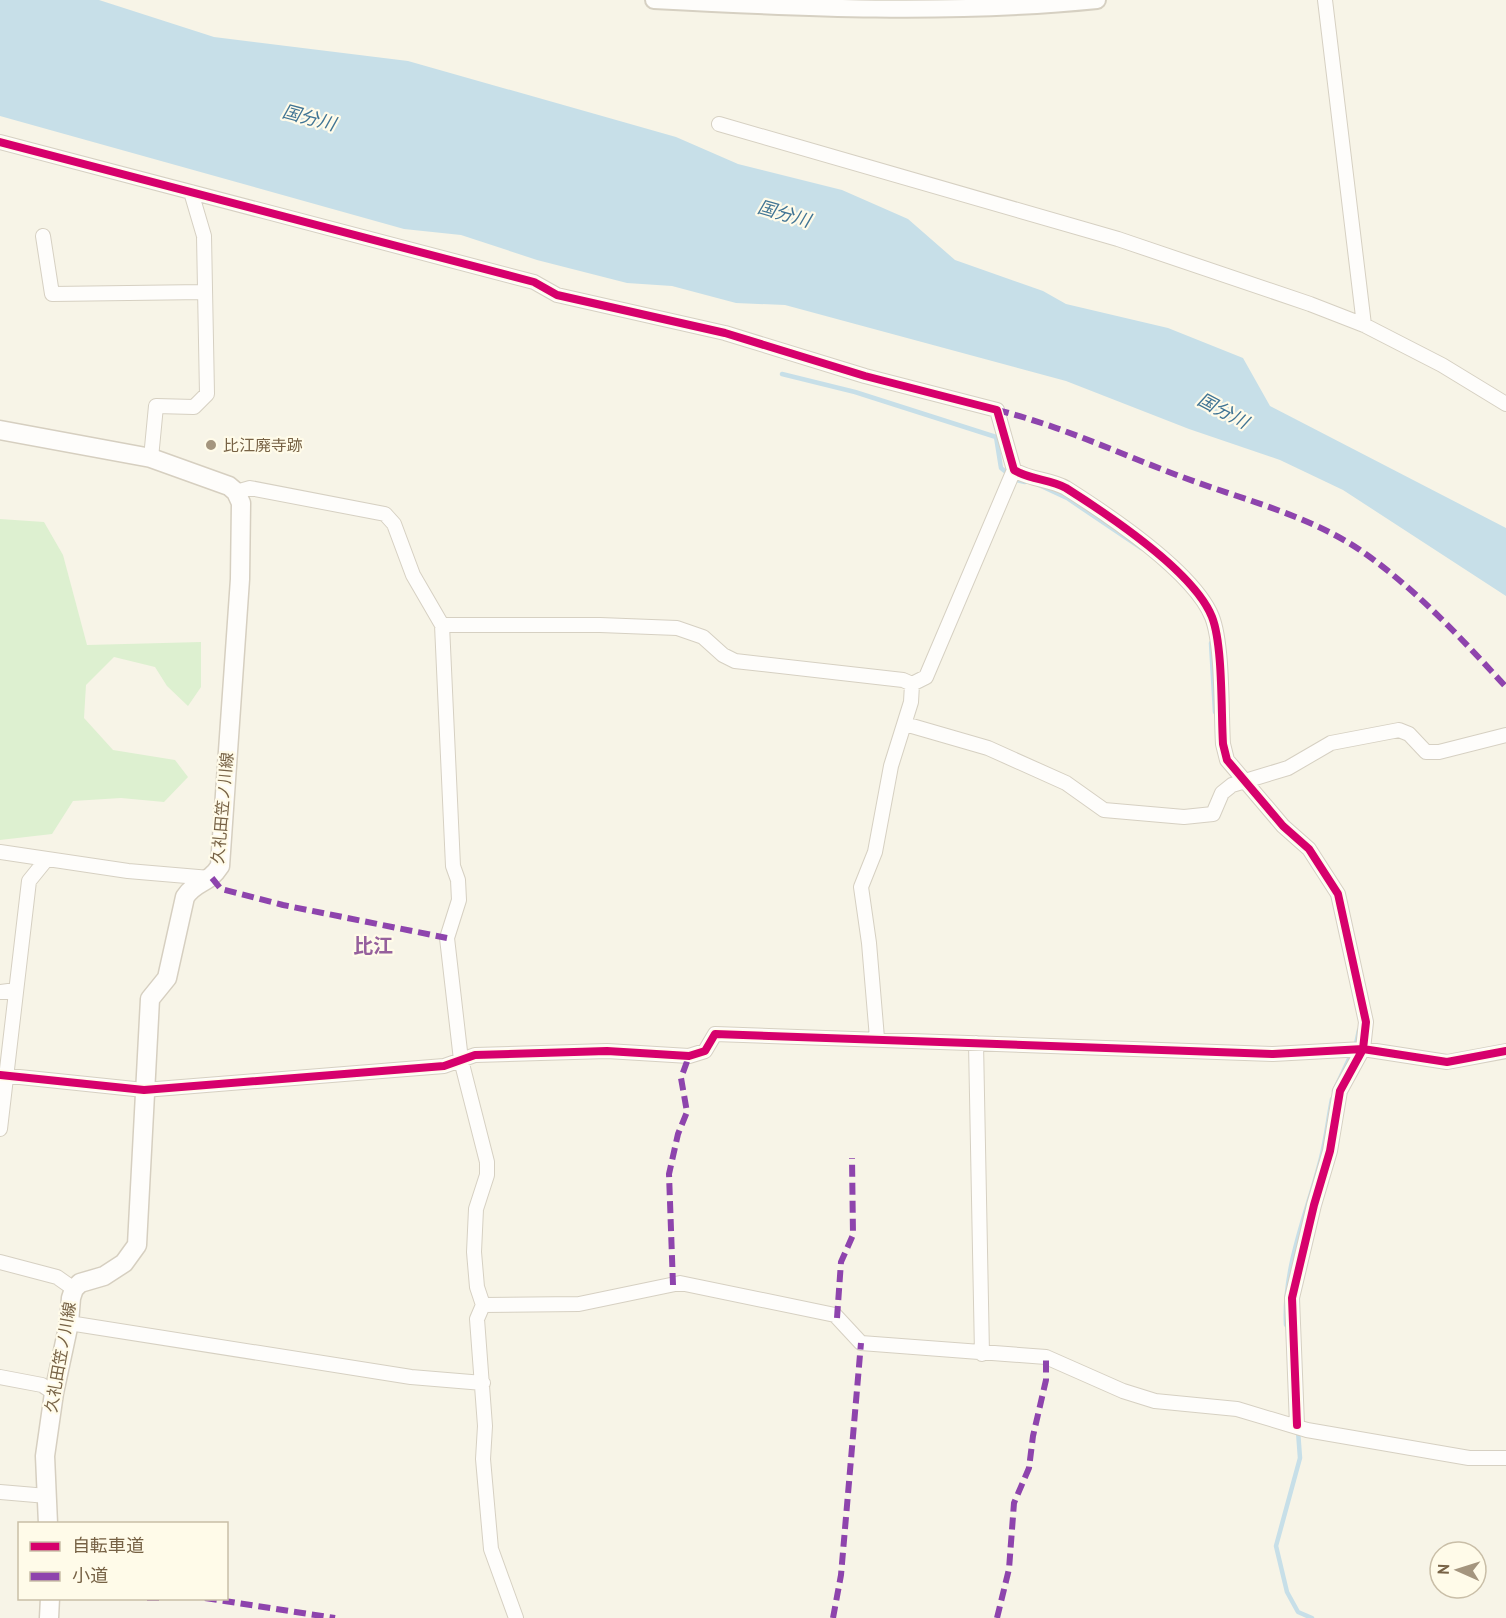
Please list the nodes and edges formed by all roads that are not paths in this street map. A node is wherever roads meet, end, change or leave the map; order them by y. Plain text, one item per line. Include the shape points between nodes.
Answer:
1 (654, 0) edge
2 (1097, 0) edge
3 (1325, 0) edge
4 (973, 5) edge
5 (720, 124) dead end
6 (0, 142) edge
7 (191, 192) junction
8 (43, 236) dead end
9 (204, 292) junction
10 (1364, 325) junction
11 (1506, 404) edge
12 (0, 430) edge
13 (151, 458) junction
14 (1012, 474) junction
15 (236, 492) junction
16 (442, 625) junction
17 (912, 684) junction
18 (905, 724) junction
19 (1506, 735) edge
20 (1240, 782) junction
21 (0, 852) edge
22 (46, 860) junction
23 (212, 878) junction
24 (16, 990) junction
25 (0, 992) edge
26 (877, 1038) junction
27 (976, 1043) junction
28 (1355, 1050) junction
29 (1506, 1051) edge
30 (461, 1060) junction
31 (3, 1076) edge
32 (144, 1090) junction
33 (0, 1129) edge
34 (0, 1262) edge
35 (74, 1289) junction
36 (483, 1305) junction
37 (69, 1323) junction
38 (982, 1354) junction
39 (0, 1377) edge
40 (483, 1383) junction
41 (54, 1392) junction
42 (1294, 1424) junction
43 (1506, 1458) edge
44 (0, 1492) edge
45 (47, 1496) junction
46 (48, 1522) edge
47 (50, 1600) edge
48 (49, 1618) edge
49 (516, 1618) edge

1 - 4 street via 788,7
2 - 4 street
3 - 10 street
5 - 10 street via 1118,239
6 - 7 street
7 - 9 street via 204,230
7 - 14 street via 534,282 557,295 725,333 865,376 997,410
8 - 9 street via 52,294
9 - 13 street via 207,394 194,407 156,406
10 - 11 street
12 - 13 main road
13 - 15 main road
14 - 17 street via 926,677
14 - 20 street via 1063,487 1134,536 1189,584 1207,607 1216,632 1223,744
15 - 16 street via 250,488 385,514
15 - 23 main road, 久礼田笠ノ川線 via 242,503 240,579 220,866
16 - 17 street via 677,628 698,634 735,661
16 - 30 street via 453,866 459,900 447,938
17 - 18 street
18 - 20 street via 988,748 1066,783 1104,810 1184,817 1213,813 1222,793
18 - 26 street via 891,766 875,852 861,887
19 - 20 street via 1426,752 1409,734 1399,730 1331,743 1288,768
20 - 28 street via 1310,849 1338,894 1366,1022
21 - 22 street
22 - 23 street
22 - 24 street via 29,881
23 - 32 main road, 久礼田笠ノ川線 via 192,887 185,897 167,978 150,999
24 - 25 street
24 - 31 street
26 - 27 street
26 - 30 street via 715,1034 705,1051 689,1056 607,1051 475,1055
27 - 28 street via 1273,1054
27 - 38 street
28 - 29 street via 1447,1062
28 - 42 street via 1340,1091 1330,1151 1292,1298
30 - 32 street via 444,1066
30 - 36 street via 487,1162 476,1209 474,1252
31 - 32 street
31 - 33 street
32 - 35 main road, 久礼田笠ノ川線 via 136,1245 124,1263
34 - 35 street via 57,1277
35 - 37 main road, 久礼田笠ノ川線
36 - 38 street via 579,1304 680,1283 835,1315 861,1343
36 - 40 street via 477,1319
37 - 40 street via 411,1377
37 - 41 main road, 久礼田笠ノ川線
38 - 42 street via 1046,1357 1155,1401 1237,1409
39 - 41 street via 42,1385
40 - 49 street via 483,1459 491,1549
41 - 45 main road, 久礼田笠ノ川線 via 45,1456
42 - 43 street via 1307,1430 1469,1458
44 - 45 street
45 - 46 main road, 久礼田笠ノ川線
47 - 48 main road

